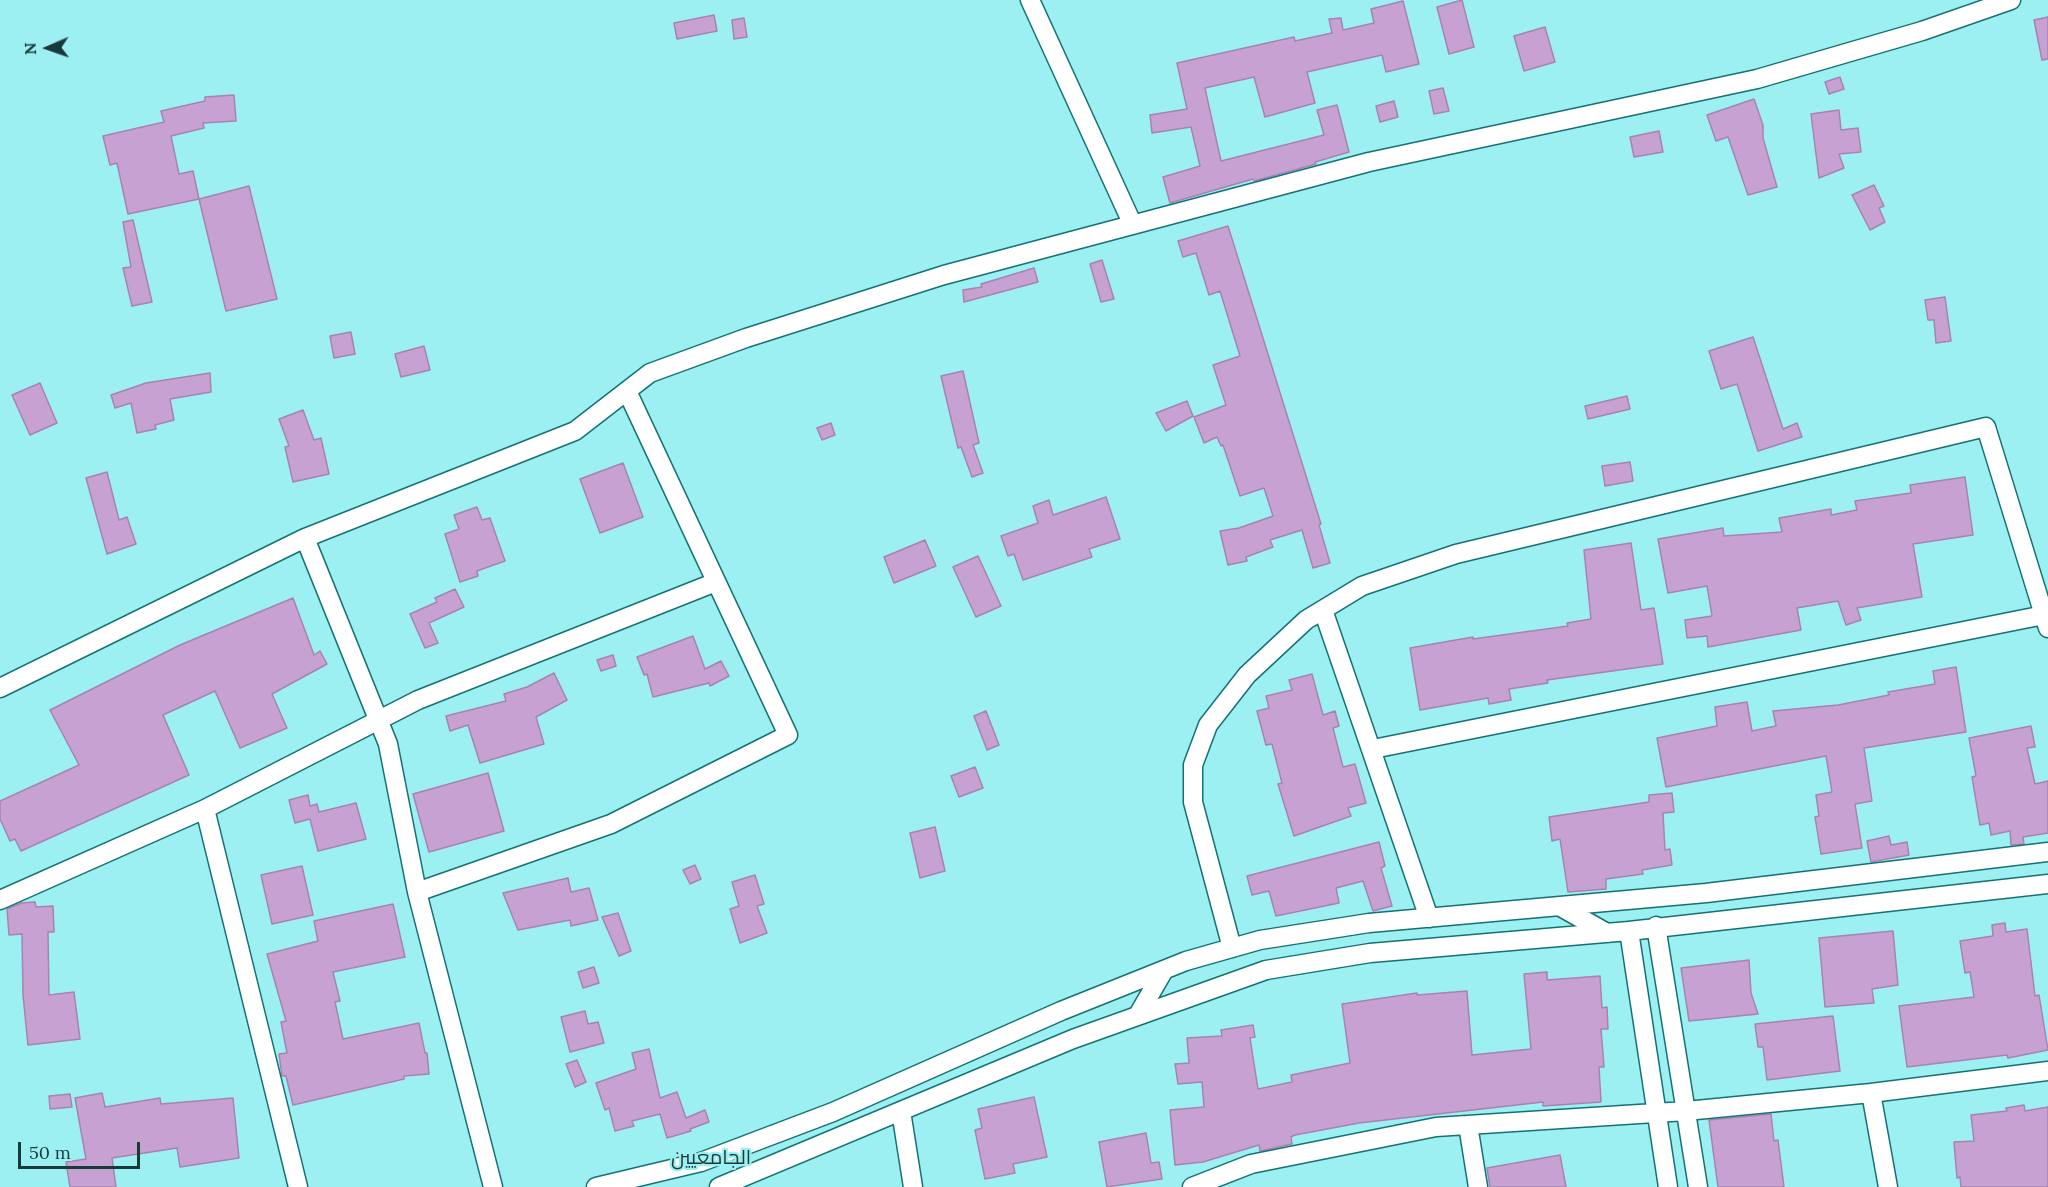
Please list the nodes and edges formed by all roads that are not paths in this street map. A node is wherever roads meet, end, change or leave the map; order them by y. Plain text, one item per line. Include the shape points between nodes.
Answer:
1 (1030, 0) edge
2 (2011, 0) edge
3 (1132, 224) junction
4 (627, 391) junction
5 (305, 538) junction
6 (717, 582) junction
7 (1323, 610) junction
8 (2046, 622) edge
9 (0, 688) edge
10 (379, 720) junction
11 (1373, 749) junction
12 (205, 809) junction
13 (2048, 852) edge
14 (2048, 884) edge
15 (417, 892) junction
16 (0, 900) edge
17 (1559, 906) junction
18 (1429, 918) junction
19 (1410, 920) junction
20 (1656, 926) junction
21 (1629, 931) junction
22 (1607, 933) junction
23 (1433, 947) junction
24 (1232, 948) junction
25 (1633, 961) junction
26 (1164, 970) junction
27 (1668, 1001) junction
28 (1138, 1015) junction
29 (2048, 1071) edge
30 (1871, 1093) junction
31 (901, 1111) junction
32 (1686, 1111) junction
33 (1657, 1112) junction
34 (1468, 1125) junction
35 (726, 1186) edge
36 (298, 1187) edge
37 (493, 1187) edge
38 (596, 1187) edge
39 (914, 1187) edge
40 (1192, 1187) edge
41 (1478, 1187) edge
42 (1668, 1187) edge
43 (1698, 1187) edge
44 (1888, 1187) edge

1 - 3 street
2 - 3 street via 1922,31 1757,79 1369,162
3 - 4 street via 944,275 746,338 650,374
4 - 5 street via 575,431
4 - 6 street
5 - 9 street
5 - 10 street
6 - 10 street via 418,700
6 - 15 street via 788,735 611,824
7 - 8 street via 1362,586 1456,554 1986,428
7 - 11 street
7 - 24 street via 1247,675 1208,724 1193,765 1192,802
8 - 11 street
10 - 12 street
10 - 15 street via 388,744
11 - 18 street
12 - 16 street
12 - 36 street
13 - 17 street via 1706,893
14 - 20 street
15 - 37 street
17 - 18 street
17 - 22 street
18 - 19 street
19 - 23 street
19 - 24 street via 1260,940
20 - 21 street
20 - 27 street
21 - 22 street
21 - 25 street
22 - 23 street
23 - 28 street via 1266,970
24 - 26 street
25 - 27 street
25 - 33 street
26 - 28 street
26 - 38 street via 822,1116 701,1162
27 - 32 street
28 - 31 street
29 - 30 street
30 - 32 street
30 - 44 street
31 - 35 street
31 - 39 street
32 - 33 street
32 - 43 street
33 - 34 street
33 - 42 street
34 - 40 street via 1436,1127 1251,1164
34 - 41 street

